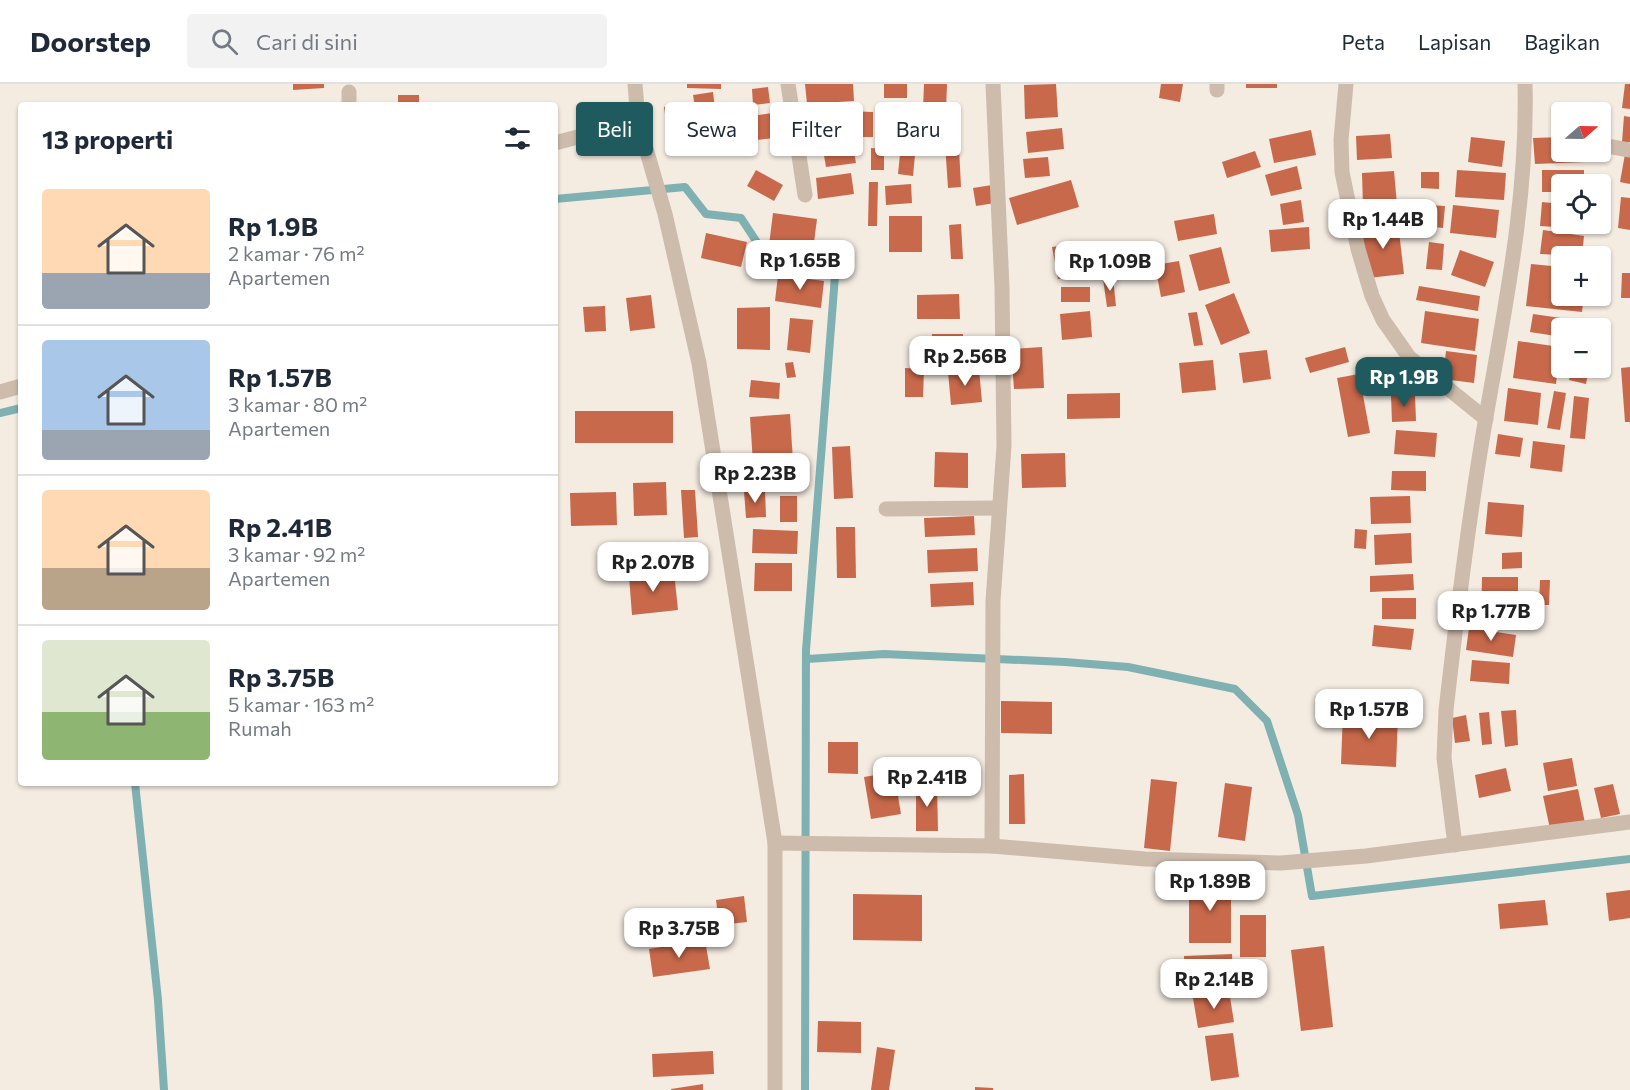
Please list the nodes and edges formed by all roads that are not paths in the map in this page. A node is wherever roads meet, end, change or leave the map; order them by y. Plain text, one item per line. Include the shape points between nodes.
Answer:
1 (635, 84) edge
2 (788, 84) edge
3 (993, 84) edge
4 (1346, 84) edge
5 (1525, 84) edge
6 (636, 102) edge
7 (576, 137) edge
8 (558, 142) edge
9 (1611, 147) edge
10 (1630, 150) edge
11 (648, 156) edge
12 (805, 195) dead end
13 (18, 387) edge
14 (0, 392) edge
15 (1485, 419) junction
16 (999, 508) junction
17 (886, 509) dead end
18 (1626, 822) edge
19 (775, 843) junction
20 (1455, 845) junction
21 (992, 846) junction
22 (775, 1090) edge

1 - 6 street
2 - 12 street
3 - 16 street via 1002,288 1004,446
4 - 15 street via 1342,172 1372,296 1383,320 1409,357
5 - 15 street via 1526,132 1508,306
7 - 8 street
9 - 10 street
11 - 19 street via 699,363
13 - 14 street
15 - 20 street via 1446,710 1444,758
16 - 17 street
16 - 21 street via 993,601
18 - 20 street
19 - 21 street
19 - 22 street
20 - 21 street via 1281,863 1145,859

